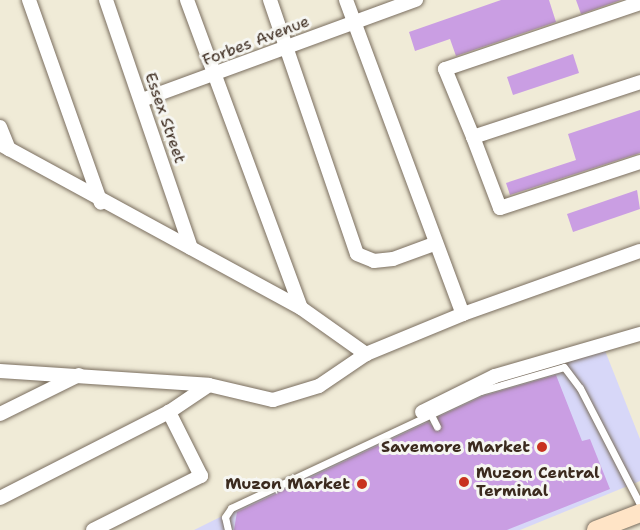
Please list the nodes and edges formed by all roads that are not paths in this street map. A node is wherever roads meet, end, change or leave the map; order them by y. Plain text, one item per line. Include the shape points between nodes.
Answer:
1 (29, 0) edge
2 (106, 0) edge
3 (187, 0) edge
4 (270, 0) edge
5 (346, 0) edge
6 (416, 0) edge
7 (640, 3) edge
8 (354, 22) junction
9 (286, 47) junction
10 (213, 75) junction
11 (640, 82) edge
12 (142, 100) junction
13 (0, 127) edge
14 (473, 137) junction
15 (4, 147) edge
16 (640, 162) edge
17 (101, 203) junction
18 (434, 244) junction
19 (191, 248) junction
20 (640, 251) edge
21 (301, 308) junction
22 (463, 314) junction
23 (640, 334) edge
24 (366, 354) junction
25 (0, 371) edge
26 (81, 373) junction
27 (209, 385) junction
28 (169, 412) junction
29 (0, 414) edge
30 (427, 414) junction
31 (436, 427) dead end
32 (0, 498) edge
33 (640, 504) edge
34 (640, 513) edge
35 (93, 530) edge
36 (228, 530) edge
37 (596, 530) edge

1 - 17 street
2 - 12 street, Essex Street
3 - 10 street
4 - 9 street
5 - 8 street
6 - 8 street, Forbes Avenue
7 - 14 street via 445,69
8 - 9 street, Forbes Avenue
8 - 18 street
9 - 10 street, Forbes Avenue
9 - 18 street via 357,254 374,261 393,259
10 - 12 street, Forbes Avenue
10 - 21 street
11 - 14 street
12 - 19 street, Essex Street
13 - 15 street
14 - 16 street via 500,208
15 - 17 street
17 - 19 street
18 - 22 street
19 - 21 street
20 - 22 street
21 - 24 street
22 - 24 street
23 - 30 street via 495,376
24 - 27 street via 319,386 273,400
25 - 26 street
26 - 27 street
26 - 29 street
27 - 28 street
28 - 32 street
28 - 35 street via 201,476
30 - 31 lane
30 - 33 lane via 481,391 564,367 580,388
30 - 36 lane via 231,508 225,516
34 - 37 main road

